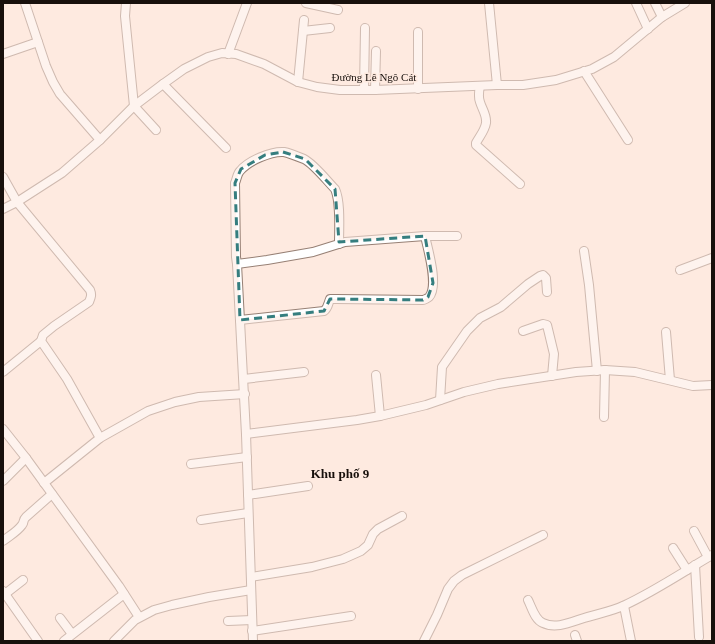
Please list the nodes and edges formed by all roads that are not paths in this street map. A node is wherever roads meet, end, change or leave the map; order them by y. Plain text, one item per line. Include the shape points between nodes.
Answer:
1 (25, 3) edge
2 (126, 3) edge
3 (247, 3) edge
4 (306, 3) edge
5 (489, 3) edge
6 (636, 3) edge
7 (655, 3) edge
8 (681, 4) edge
9 (338, 10) dead end
10 (662, 17) junction
11 (304, 20) dead end
12 (330, 28) dead end
13 (365, 28) dead end
14 (648, 29) junction
15 (303, 31) junction
16 (418, 32) dead end
17 (38, 42) junction
18 (376, 51) dead end
19 (3, 54) edge
20 (228, 54) junction
21 (584, 71) junction
22 (298, 82) junction
23 (163, 84) junction
24 (496, 85) junction
25 (480, 86) junction
26 (418, 89) junction
27 (364, 90) junction
28 (375, 90) junction
29 (134, 106) junction
30 (156, 130) dead end
31 (100, 140) junction
32 (628, 140) dead end
33 (226, 148) dead end
34 (3, 177) edge
35 (520, 184) dead end
36 (17, 202) junction
37 (3, 209) edge
38 (425, 236) junction
39 (457, 236) dead end
40 (339, 244) junction
41 (584, 251) dead end
42 (712, 258) edge
43 (237, 264) junction
44 (680, 270) dead end
45 (547, 292) dead end
46 (240, 320) junction
47 (523, 331) dead end
48 (666, 332) dead end
49 (41, 341) junction
50 (601, 371) junction
51 (3, 372) edge
52 (304, 372) dead end
53 (376, 375) dead end
54 (552, 376) junction
55 (244, 379) junction
56 (670, 380) junction
57 (712, 385) edge
58 (245, 394) junction
59 (440, 400) junction
60 (380, 416) junction
61 (604, 417) dead end
62 (3, 429) edge
63 (246, 434) junction
64 (100, 438) junction
65 (247, 457) junction
66 (26, 458) junction
67 (191, 464) dead end
68 (3, 481) edge
69 (44, 483) junction
70 (308, 486) dead end
71 (52, 494) junction
72 (248, 495) junction
73 (248, 513) junction
74 (402, 516) dead end
75 (201, 520) dead end
76 (694, 530) dead end
77 (543, 535) dead end
78 (3, 541) edge
79 (673, 548) dead end
80 (710, 556) edge
81 (695, 565) junction
82 (687, 570) junction
83 (251, 577) junction
84 (23, 580) dead end
85 (250, 590) junction
86 (4, 593) edge
87 (124, 594) junction
88 (528, 600) dead end
89 (624, 606) junction
90 (351, 616) dead end
91 (139, 617) junction
92 (60, 618) dead end
93 (252, 620) junction
94 (228, 621) dead end
95 (252, 631) junction
96 (72, 634) junction
97 (699, 637) dead end
98 (38, 641) edge
99 (64, 641) edge
100 (114, 641) edge
101 (253, 641) edge
102 (424, 641) edge
103 (631, 641) edge

1 - 17 street
2 - 29 street via 125,16
3 - 20 street
4 - 9 street
5 - 24 street
6 - 14 street
7 - 10 street
8 - 10 street, Đường Lê Ngô Cát
10 - 14 street, Đường Lê Ngô Cát
11 - 15 street
12 - 15 street
13 - 27 street
14 - 21 street, Đường Lê Ngô Cát via 614,57
15 - 22 street
16 - 26 street
17 - 19 street
17 - 31 street via 60,94
18 - 28 street
20 - 22 street, Đường Lê Ngô Cát via 236,54 264,64
20 - 23 street, Đường Lê Ngô Cát via 208,57 184,69
21 - 24 street, Đường Lê Ngô Cát via 556,80 523,85
21 - 32 street
22 - 27 street, Đường Lê Ngô Cát via 318,88
23 - 29 street, Đường Lê Ngô Cát
23 - 33 street
24 - 25 street, Đường Lê Ngô Cát
25 - 26 street, Đường Lê Ngô Cát
25 - 35 street via 480,104 484,110 486,123 476,145
26 - 28 street, Đường Lê Ngô Cát
27 - 28 street, Đường Lê Ngô Cát
29 - 30 street
29 - 31 street, Đường Lê Ngô Cát
31 - 36 street, Đường Lê Ngô Cát via 62,173
34 - 36 street
36 - 37 street, Đường Lê Ngô Cát
36 - 49 street via 92,294 89,302 43,335
38 - 39 street
38 - 40 street
38 - 46 street via 433,283 431,293 423,300 330,299 324,311
40 - 43 street via 313,252
40 - 43 street via 335,189 305,159 283,152 265,155 241,169 235,183
41 - 50 street
42 - 44 street
43 - 46 street
45 - 59 street via 546,278 540,276 501,307 480,318 467,331 442,367
46 - 55 street
47 - 54 street via 548,325 554,354
48 - 56 street
49 - 51 street
49 - 64 street via 67,379
50 - 54 street
50 - 56 street via 634,372
50 - 61 street
52 - 55 street
53 - 60 street
54 - 59 street via 498,384
55 - 58 street
56 - 57 street via 693,386
58 - 63 street
58 - 64 street via 175,402 148,411
59 - 60 street
60 - 63 street
62 - 66 street
63 - 65 street
64 - 69 street
65 - 67 street
65 - 72 street
66 - 68 street
66 - 69 street
69 - 71 street
70 - 72 street
71 - 78 street via 24,519 23,525
71 - 87 street
72 - 73 street
73 - 75 street
73 - 83 street
74 - 83 street via 378,529 361,551 343,559
76 - 80 street
77 - 102 street via 454,581
79 - 82 street
80 - 81 street
81 - 82 street
81 - 97 street
82 - 89 street
83 - 85 street
84 - 86 street
85 - 91 street via 172,605
85 - 93 street
86 - 98 street
87 - 91 street
87 - 96 street
88 - 89 street via 536,618 551,625 571,623
89 - 103 street
90 - 95 street
91 - 100 street
92 - 96 street
93 - 94 street
93 - 95 street
95 - 101 street
96 - 99 street

